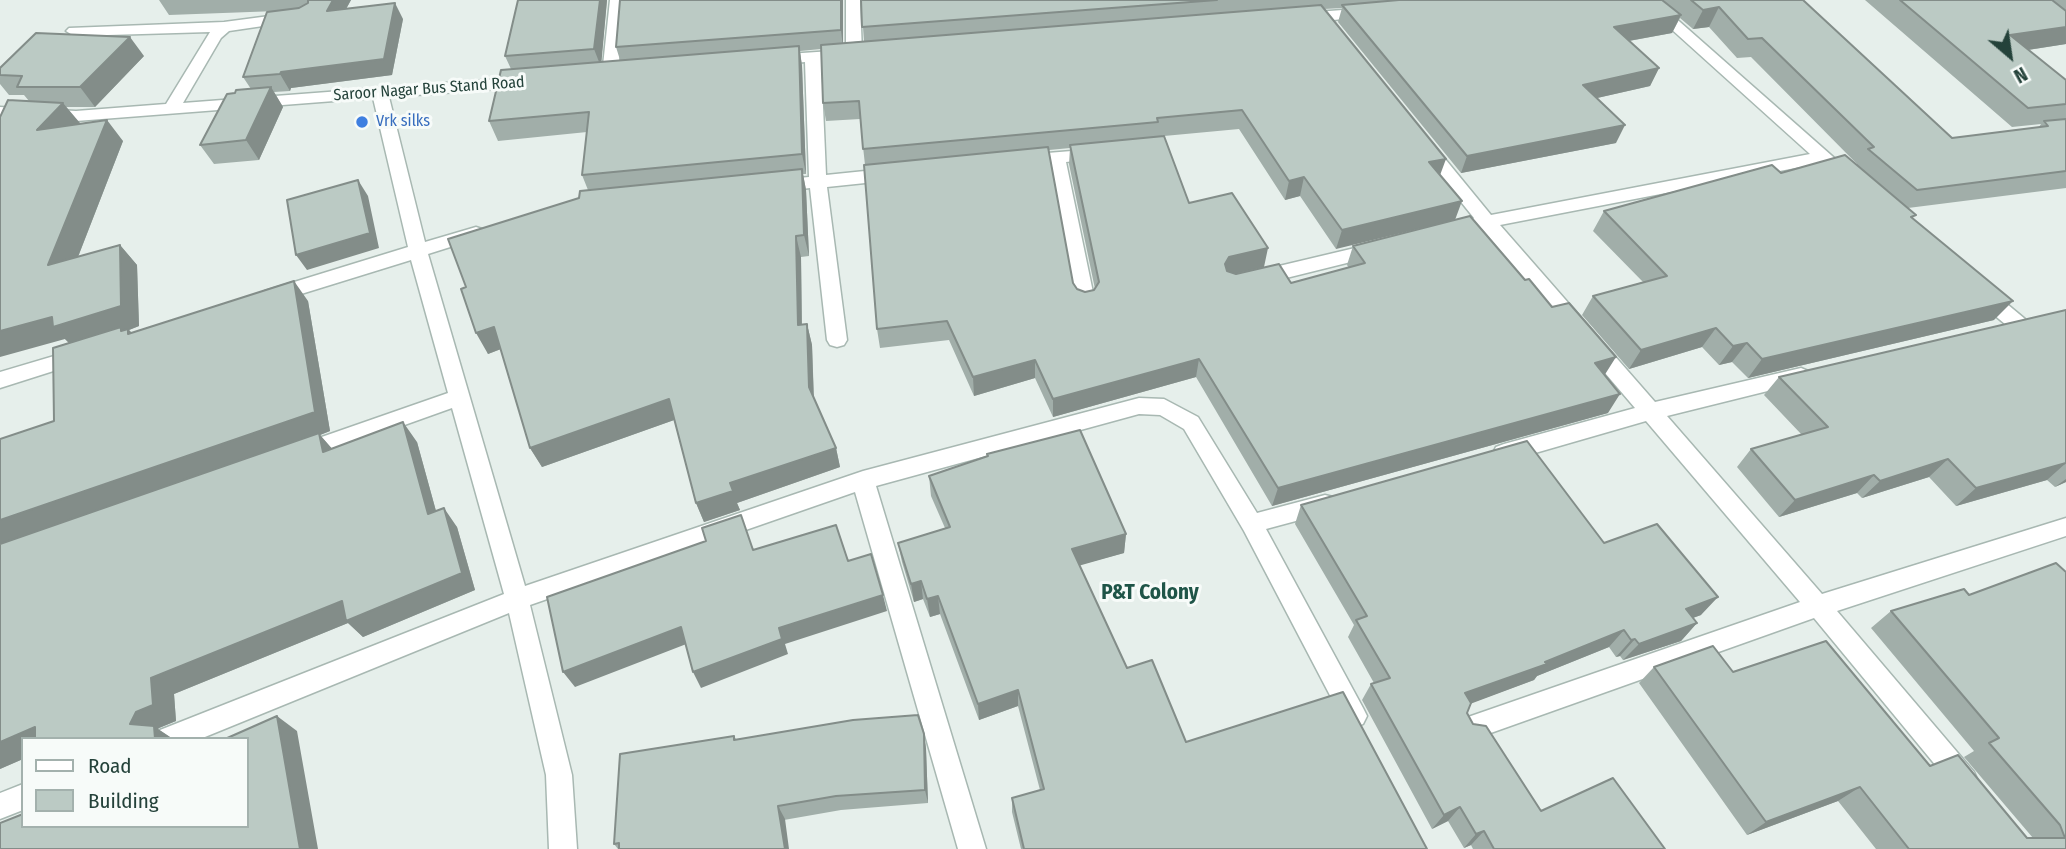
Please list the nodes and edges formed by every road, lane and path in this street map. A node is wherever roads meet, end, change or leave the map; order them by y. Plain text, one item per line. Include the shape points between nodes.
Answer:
1 (617, 0) edge
2 (853, 0) edge
3 (1646, 0) edge
4 (1391, 11) edge
5 (308, 16) edge
6 (1322, 17) junction
7 (1281, 20) edge
8 (224, 27) junction
9 (74, 31) dead end
10 (1339, 38) edge
11 (813, 57) junction
12 (759, 62) edge
13 (610, 75) edge
14 (543, 80) edge
15 (380, 93) junction
16 (171, 109) junction
17 (0, 112) edge
18 (1417, 135) edge
19 (1112, 152) edge
20 (1824, 157) junction
21 (1057, 158) junction
22 (1004, 163) edge
23 (911, 173) edge
24 (1844, 174) edge
25 (818, 182) junction
26 (763, 187) edge
27 (1486, 221) junction
28 (495, 226) edge
29 (1460, 228) edge
30 (1393, 244) edge
31 (418, 251) junction
32 (1967, 280) edge
33 (1247, 281) edge
34 (1085, 302) edge
35 (248, 303) edge
36 (2042, 320) edge
37 (2018, 324) junction
38 (1992, 331) edge
39 (837, 340) dead end
40 (104, 348) edge
41 (1821, 371) edge
42 (0, 380) edge
43 (461, 397) junction
44 (1649, 412) junction
45 (1490, 457) edge
46 (277, 462) edge
47 (863, 480) junction
48 (1345, 498) edge
49 (1252, 524) junction
50 (2066, 527) edge
51 (517, 599) junction
52 (1818, 606) junction
53 (1471, 728) edge
54 (174, 737) edge
55 (1368, 741) edge
56 (1977, 796) edge
57 (21, 798) edge
58 (0, 806) edge
59 (563, 849) edge
60 (972, 849) edge

1 - 13 street
2 - 11 street via 861,53
3 - 20 street
4 - 6 street
5 - 8 street
6 - 7 street
6 - 10 street
8 - 9 street
8 - 16 street
11 - 12 street
11 - 25 street
14 - 15 street, Saroor Nagar Bus Stand Road
15 - 16 street, Saroor Nagar Bus Stand Road
15 - 31 street
16 - 17 street, Saroor Nagar Bus Stand Road via 76,116
18 - 27 street
19 - 21 street
20 - 24 street
20 - 27 street
21 - 22 street
21 - 34 street
23 - 25 street
25 - 26 street
25 - 39 street
27 - 29 street
27 - 44 street
28 - 31 street
30 - 33 street
31 - 35 street
31 - 43 street
32 - 37 street
36 - 37 street
37 - 38 street
40 - 42 street
41 - 44 street
43 - 46 street
43 - 51 street
44 - 45 street
44 - 52 street
47 - 49 street via 1139,406 1164,407 1191,423
47 - 51 street
47 - 60 street
48 - 49 street
49 - 55 street
50 - 52 street
51 - 54 street
51 - 59 street via 559,775
52 - 53 street
52 - 56 street
57 - 58 street

